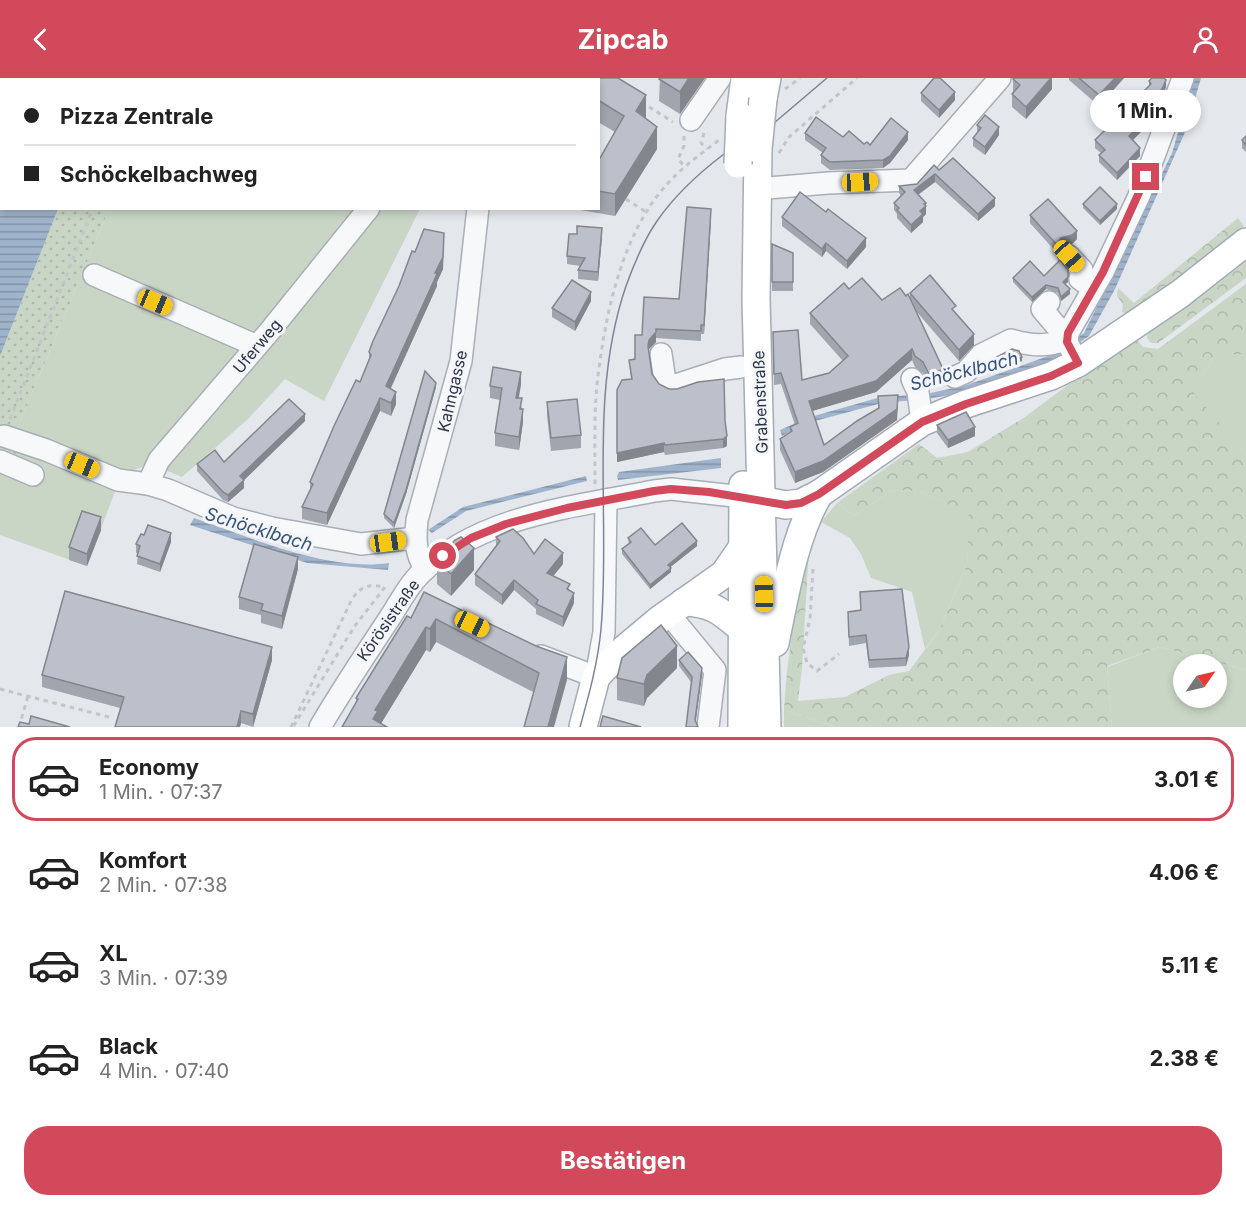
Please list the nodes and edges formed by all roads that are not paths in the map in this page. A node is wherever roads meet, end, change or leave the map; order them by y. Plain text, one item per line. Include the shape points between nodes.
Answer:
1 (720, 78) edge
2 (745, 78) edge
3 (1000, 78) edge
4 (1183, 78) edge
5 (765, 88) edge
6 (684, 125) road end
7 (752, 169) junction
8 (367, 210) edge
9 (478, 210) edge
10 (1246, 242) edge
11 (1069, 256) dead end
12 (94, 275) dead end
13 (1093, 289) junction
14 (1049, 302) dead end
15 (257, 346) junction
16 (1070, 346) junction
17 (661, 354) dead end
18 (741, 367) junction
19 (955, 377) dead end
20 (912, 379) dead end
21 (921, 414) junction
22 (4, 436) road end
23 (0, 461) edge
24 (33, 475) dead end
25 (148, 484) junction
26 (819, 494) junction
27 (600, 495) junction
28 (753, 498) junction
29 (742, 548) junction
30 (418, 551) junction
31 (684, 602) junction
32 (742, 629) junction
33 (519, 646) edge
34 (596, 677) junction
35 (766, 686) junction
36 (593, 720) edge
37 (320, 727) edge
38 (708, 727) edge
39 (742, 727) edge
40 (767, 727) edge

1 - 6 street
2 - 7 main road, Grabenstraße, bridge via 733,125
3 - 7 street via 911,180 828,183
4 - 13 street via 1138,196
5 - 7 main road, Grabenstraße, bridge
7 - 18 main road, Grabenstraße
7 - 28 main road, Grabenstraße via 756,299
8 - 15 street, Uferweg
9 - 30 street, Kahngasse via 461,361 417,520
10 - 16 main road, Körösistraße via 1180,294
11 - 13 street via 1082,270 1080,279
12 - 15 street
13 - 16 street
14 - 16 street via 1042,309
15 - 25 street, Uferweg via 159,460
16 - 19 street via 1011,340 981,355 966,372
16 - 21 main road, Körösistraße via 1051,376 941,413
17 - 18 street via 665,381 673,386
18 - 28 main road, Grabenstraße
20 - 21 street
21 - 26 main road, Körösistraße
22 - 25 street via 118,480
23 - 24 street
25 - 30 street via 233,518 347,543
26 - 28 main road, Körösistraße via 786,505
26 - 35 main road via 807,514 797,550
27 - 28 street, Körösistraße via 671,489
27 - 30 street, Körösistraße via 460,544
27 - 34 street via 604,632
28 - 29 main road, Grabenstraße
28 - 35 main road, Grabenstraße
29 - 31 main road via 724,574
29 - 32 main road, Grabenstraße
30 - 37 street, Körösistraße via 416,594 356,666
31 - 32 main road via 702,603 719,610
31 - 34 main road via 616,656
31 - 38 street via 715,670
32 - 39 main road, Grabenstraße
33 - 34 street
34 - 36 main road
35 - 40 main road, Grabenstraße

